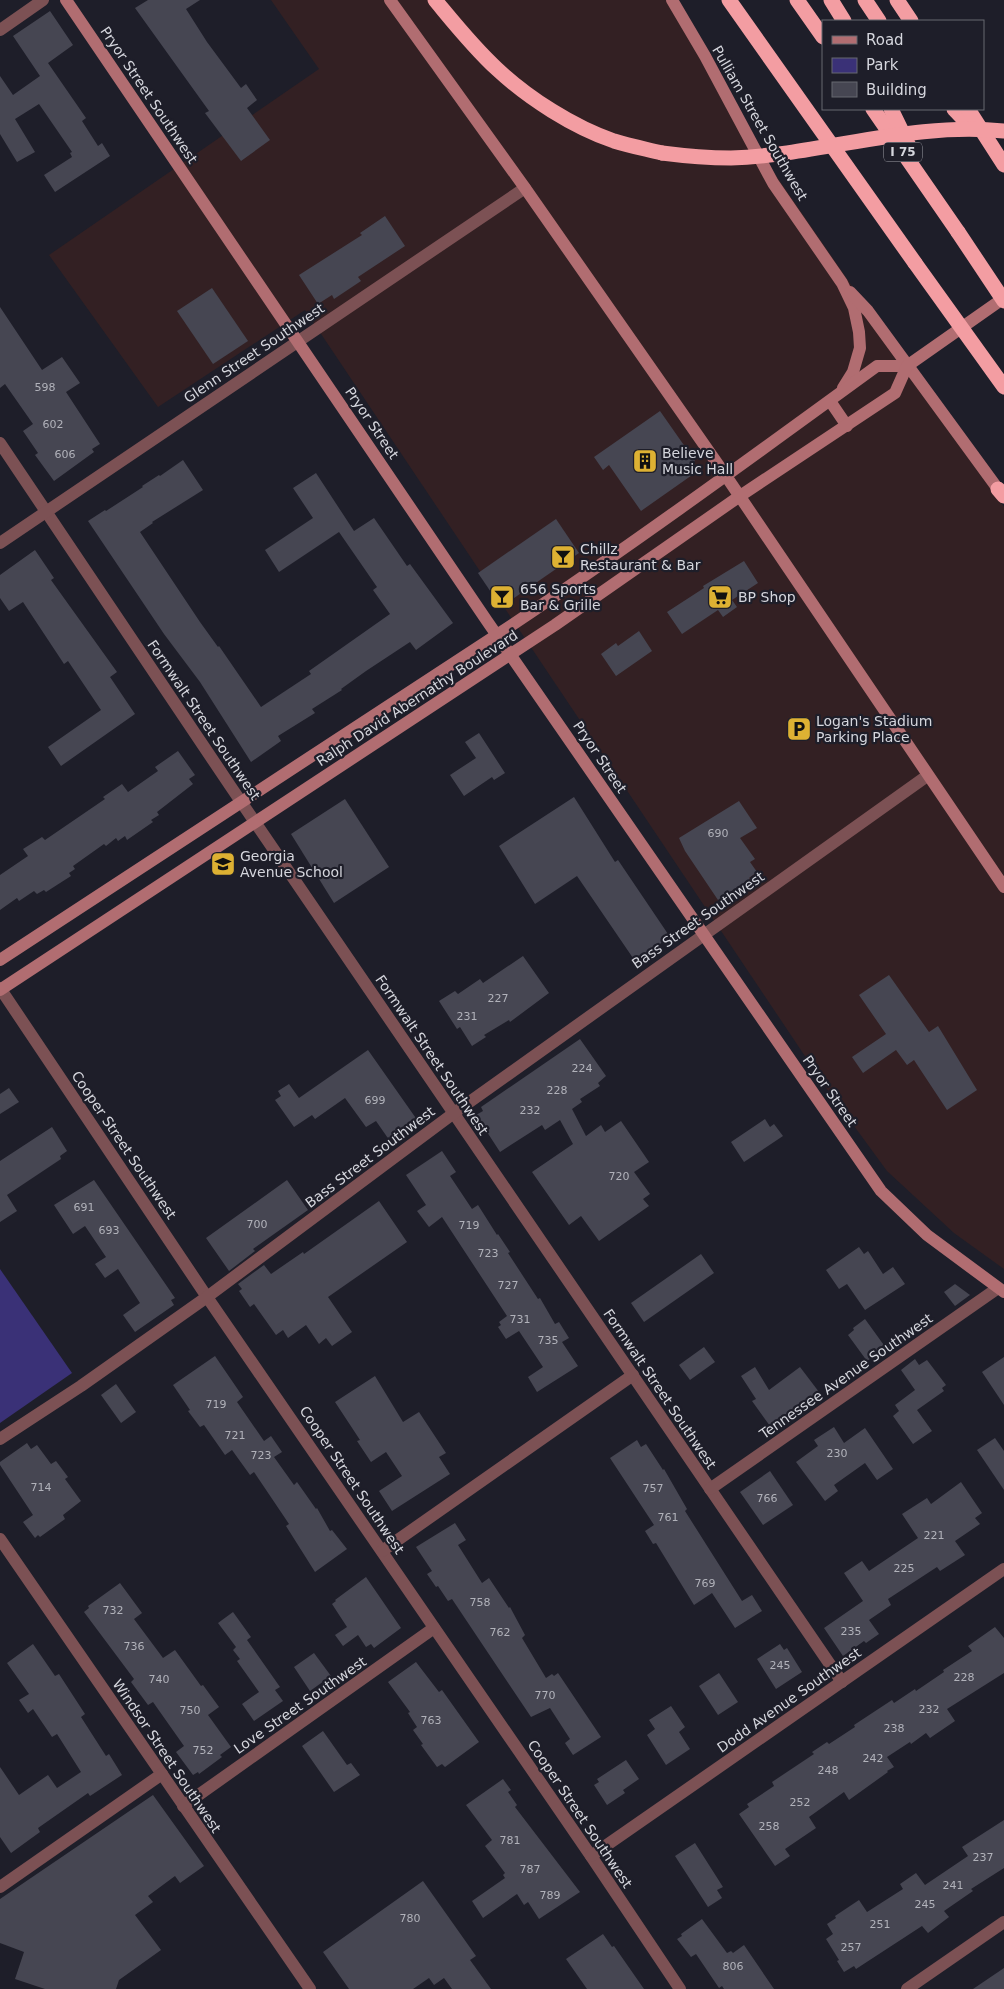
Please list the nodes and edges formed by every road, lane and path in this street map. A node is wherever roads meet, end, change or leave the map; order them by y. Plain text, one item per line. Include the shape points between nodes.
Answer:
1 (43, 0) edge
2 (66, 0) edge
3 (390, 0) edge
4 (435, 0) edge
5 (672, 0) edge
6 (729, 0) edge
7 (797, 0) edge
8 (830, 0) edge
9 (865, 0) edge
10 (898, 0) edge
11 (843, 20) edge
12 (878, 20) edge
13 (910, 20) edge
14 (0, 30) edge
15 (822, 36) edge
16 (873, 110) edge
17 (891, 110) edge
18 (955, 110) edge
19 (969, 110) edge
20 (1004, 131) edge
21 (1001, 160) edge
22 (525, 188) junction
23 (933, 194) junction
24 (207, 207) joint
25 (842, 283) junction
26 (1004, 299) edge
27 (298, 341) junction
28 (907, 366) junction
29 (1004, 386) edge
30 (840, 393) junction
31 (830, 401) junction
32 (847, 426) junction
33 (0, 443) edge
34 (726, 476) junction
35 (1002, 494) edge
36 (740, 496) junction
37 (47, 512) junction
38 (0, 543) edge
39 (498, 634) junction
40 (511, 654) junction
41 (927, 776) junction
42 (242, 803) junction
43 (256, 822) junction
44 (1004, 887) edge
45 (703, 934) junction
46 (0, 960) edge
47 (0, 989) edge
48 (454, 1113) junction
49 (1001, 1290) edge
50 (207, 1297) junction
51 (633, 1375) junction
52 (0, 1439) edge
53 (710, 1489) junction
54 (0, 1539) edge
55 (382, 1551) junction
56 (1004, 1569) edge
57 (434, 1628) junction
58 (842, 1682) junction
59 (162, 1774) junction
60 (183, 1806) junction
61 (591, 1856) junction
62 (0, 1886) edge
63 (1004, 1922) edge
64 (310, 1989) edge
65 (680, 1989) edge
66 (907, 1989) edge

1 - 14 street
2 - 24 main road, Pryor Street Southwest
3 - 22 main road
4 - 20 highway, bridge via 497,69 535,100 613,140 662,153 732,158 912,134
5 - 25 main road, Pulliam Street Southwest via 773,183
6 - 29 highway, bridge
7 - 15 highway
8 - 11 highway
9 - 12 highway
10 - 13 highway
16 - 23 highway, I 75
17 - 23 highway
18 - 21 highway
19 - 21 highway
22 - 27 street, Glenn Street Southwest
22 - 34 main road
23 - 26 highway, I 75, bridge
24 - 27 main road, Pryor Street
25 - 28 main road, Pulliam Street Southwest via 868,311
25 - 30 main road, Pulliam Street Southwest via 854,308 860,348 853,372
26 - 28 main road
27 - 37 street, Glenn Street Southwest
27 - 39 main road, Pryor Street
28 - 30 main road, Ralph David Abernathy Boulevard via 876,366
28 - 32 main road, Ralph David Abernathy Boulevard via 895,393
28 - 35 main road, Pulliam Street Southwest
30 - 31 main road, Ralph David Abernathy Boulevard
31 - 32 main road
31 - 34 main road, Ralph David Abernathy Boulevard
32 - 36 main road, Ralph David Abernathy Boulevard
33 - 37 street, Formwalt Street Southwest
34 - 36 main road
34 - 39 main road, Ralph David Abernathy Boulevard
36 - 40 main road, Ralph David Abernathy Boulevard
36 - 41 main road
37 - 38 street, Glenn Street Southwest
37 - 42 street, Formwalt Street Southwest
39 - 40 main road, Pryor Street
39 - 42 main road, Ralph David Abernathy Boulevard
40 - 43 main road, Ralph David Abernathy Boulevard
40 - 45 main road, Pryor Street
41 - 44 main road
41 - 45 street, Bass Street Southwest
42 - 43 street, Formwalt Street Southwest
42 - 46 main road, Ralph David Abernathy Boulevard
43 - 47 main road, Ralph David Abernathy Boulevard
43 - 48 street, Formwalt Street Southwest
45 - 48 street, Bass Street Southwest
45 - 49 main road, Pryor Street via 881,1191 926,1234
47 - 50 street, Cooper Street Southwest
48 - 50 street, Bass Street Southwest
48 - 51 street, Formwalt Street Southwest
49 - 53 street, Tennessee Avenue Southwest
50 - 52 street, Bass Street Southwest
50 - 55 street, Cooper Street Southwest
51 - 53 street, Formwalt Street Southwest
51 - 55 street
53 - 58 street, Formwalt Street Southwest
54 - 59 street, Windsor Street Southwest
55 - 57 street, Cooper Street Southwest
56 - 58 street, Dodd Avenue Southwest
57 - 60 street, Love Street Southwest
57 - 61 street, Cooper Street Southwest
58 - 61 street, Dodd Avenue Southwest
59 - 60 street, Windsor Street Southwest
59 - 62 street
60 - 64 street, Windsor Street Southwest
61 - 65 street, Cooper Street Southwest
63 - 66 street

